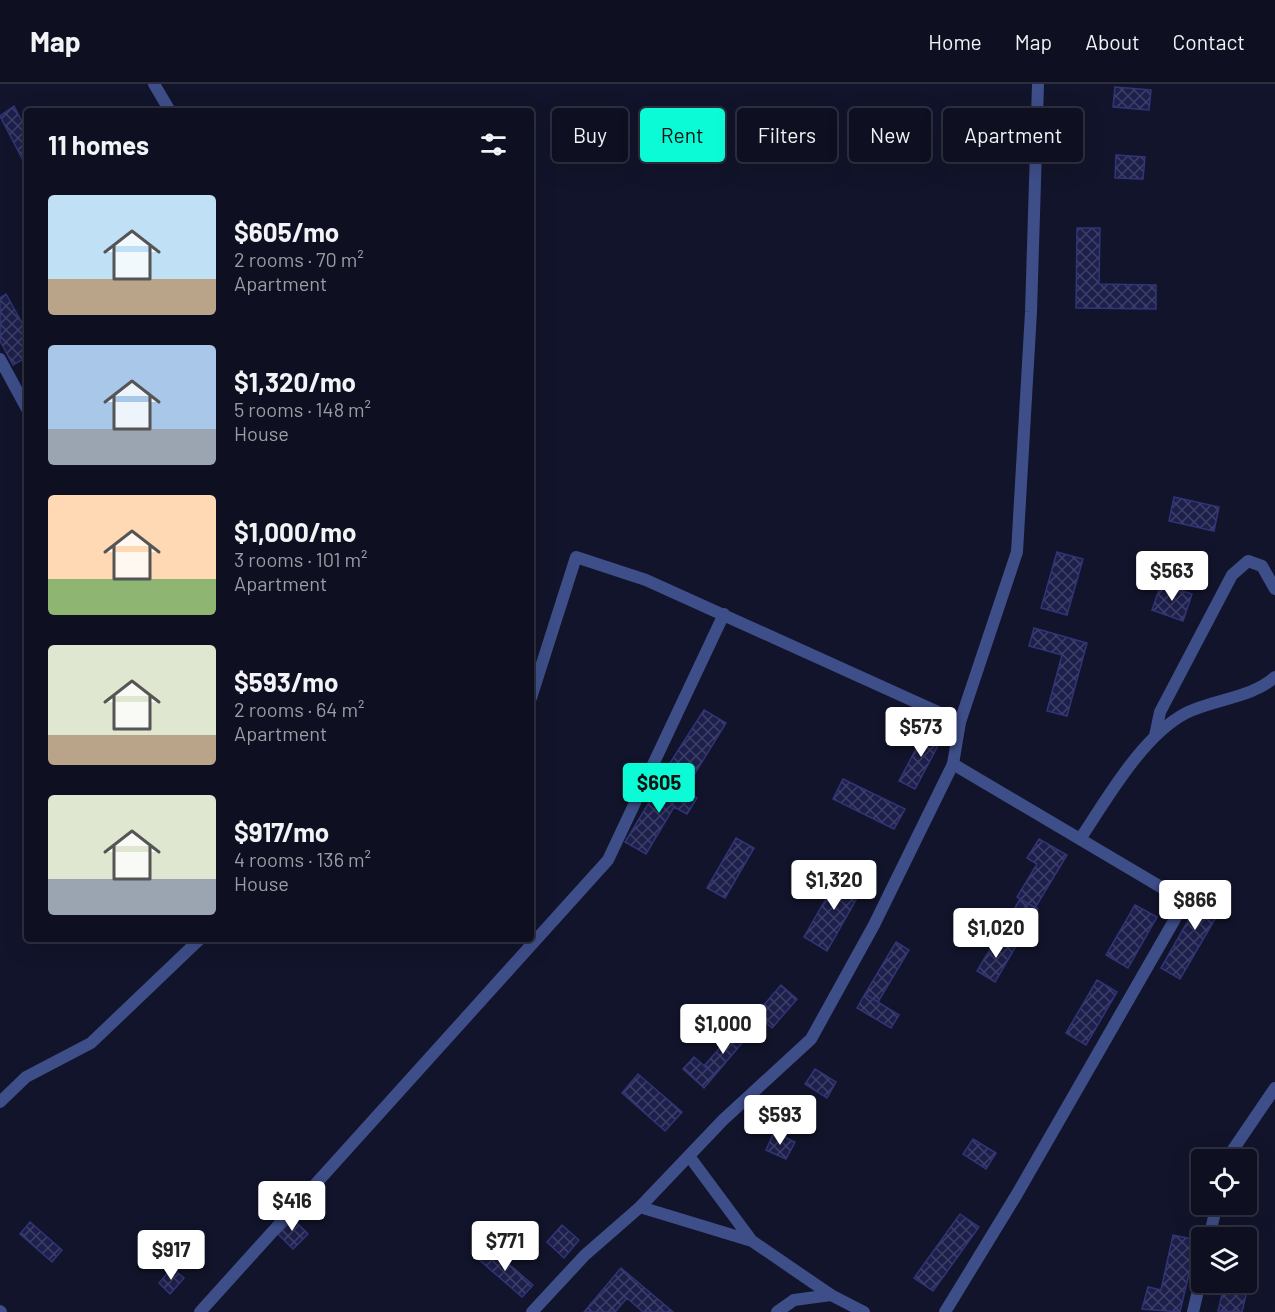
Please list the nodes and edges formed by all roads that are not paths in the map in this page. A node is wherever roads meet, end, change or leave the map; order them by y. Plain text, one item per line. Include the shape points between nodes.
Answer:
1 (154, 84) edge
2 (1038, 84) edge
3 (168, 108) edge
4 (0, 359) edge
5 (24, 403) edge
6 (1275, 589) edge
7 (724, 614) junction
8 (1274, 676) edge
9 (534, 689) edge
10 (960, 722) junction
11 (1155, 736) junction
12 (953, 764) junction
13 (1080, 839) junction
14 (197, 942) edge
15 (1275, 1088) edge
16 (0, 1102) edge
17 (1233, 1149) edge
18 (689, 1156) junction
19 (640, 1207) junction
20 (752, 1241) junction
21 (1198, 1293) edge
22 (831, 1295) junction
23 (201, 1312) edge
24 (532, 1312) edge
25 (777, 1312) edge
26 (864, 1312) edge
27 (945, 1312) edge
28 (1193, 1312) edge

1 - 3 street
2 - 10 street via 1031,312 1017,552
4 - 5 street
6 - 11 street via 1262,566 1248,561 1232,575 1160,712
7 - 9 street via 646,580 576,557
7 - 10 street
7 - 23 street via 608,860
8 - 11 street via 1249,692 1216,700 1184,714
10 - 12 street
11 - 13 street
12 - 13 street
12 - 18 street via 874,925 811,1038
13 - 27 street via 1171,893 1180,904 1046,1143
14 - 16 street via 91,1043 26,1077
15 - 17 street
18 - 19 street
18 - 20 street
19 - 20 street
19 - 24 street via 585,1255
20 - 22 street
21 - 28 street
22 - 25 street via 794,1300
22 - 26 street

